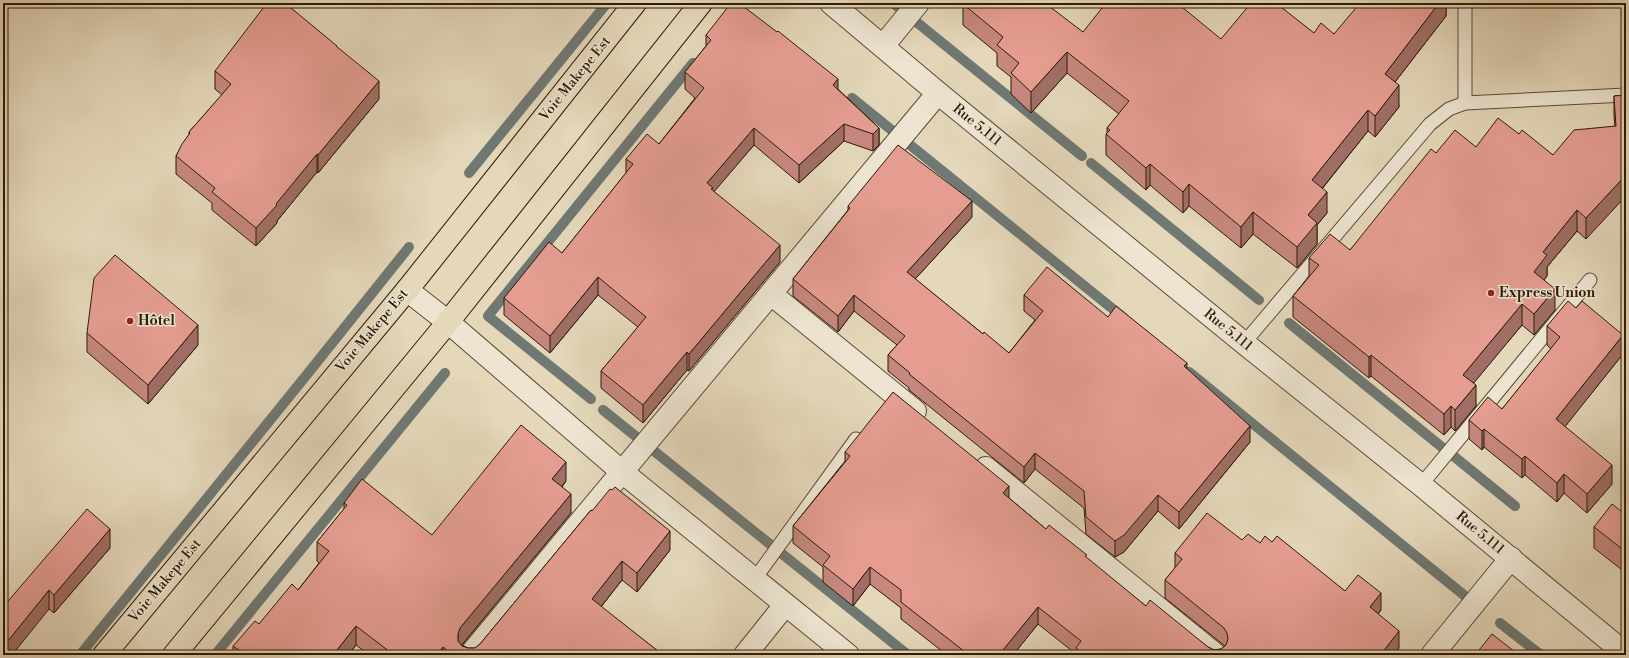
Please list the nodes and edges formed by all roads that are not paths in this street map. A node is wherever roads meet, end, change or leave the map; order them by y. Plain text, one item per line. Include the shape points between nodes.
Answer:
1 (635, 3) edge
2 (701, 3) edge
3 (831, 3) edge
4 (918, 3) edge
5 (1465, 3) edge
6 (883, 46) junction
7 (938, 93) junction
8 (1626, 95) edge
9 (1465, 103) junction
10 (1590, 280) dead end
11 (407, 290) junction
12 (771, 294) junction
13 (448, 322) junction
14 (1244, 343) junction
15 (931, 424) edge
16 (865, 428) edge
17 (968, 454) edge
18 (621, 472) junction
19 (1421, 485) junction
20 (1510, 558) junction
21 (754, 580) junction
22 (785, 605) junction
23 (1626, 654) edge
24 (104, 655) edge
25 (174, 655) edge
26 (470, 655) edge
27 (744, 655) edge
28 (848, 655) edge
29 (1216, 655) edge
30 (1432, 655) edge

1 - 11 main road, Voie Makepe Est
2 - 13 main road
3 - 6 street, Rue 5.111
4 - 6 street
5 - 9 lane
6 - 7 street, Rue 5.111
7 - 12 street
7 - 14 street, Rue 5.111
8 - 9 lane
9 - 14 lane via 1449,109 1430,124
10 - 19 lane
11 - 13 street
11 - 24 main road, Voie Makepe Est
12 - 15 street via 889,400
12 - 18 street
13 - 18 street
13 - 25 main road
14 - 19 street, Rue 5.111
16 - 21 lane
17 - 29 street
18 - 21 street
18 - 26 street
19 - 20 street, Rue 5.111
20 - 23 street, Rue 5.111
20 - 30 street
21 - 22 street
22 - 27 street
22 - 28 street

